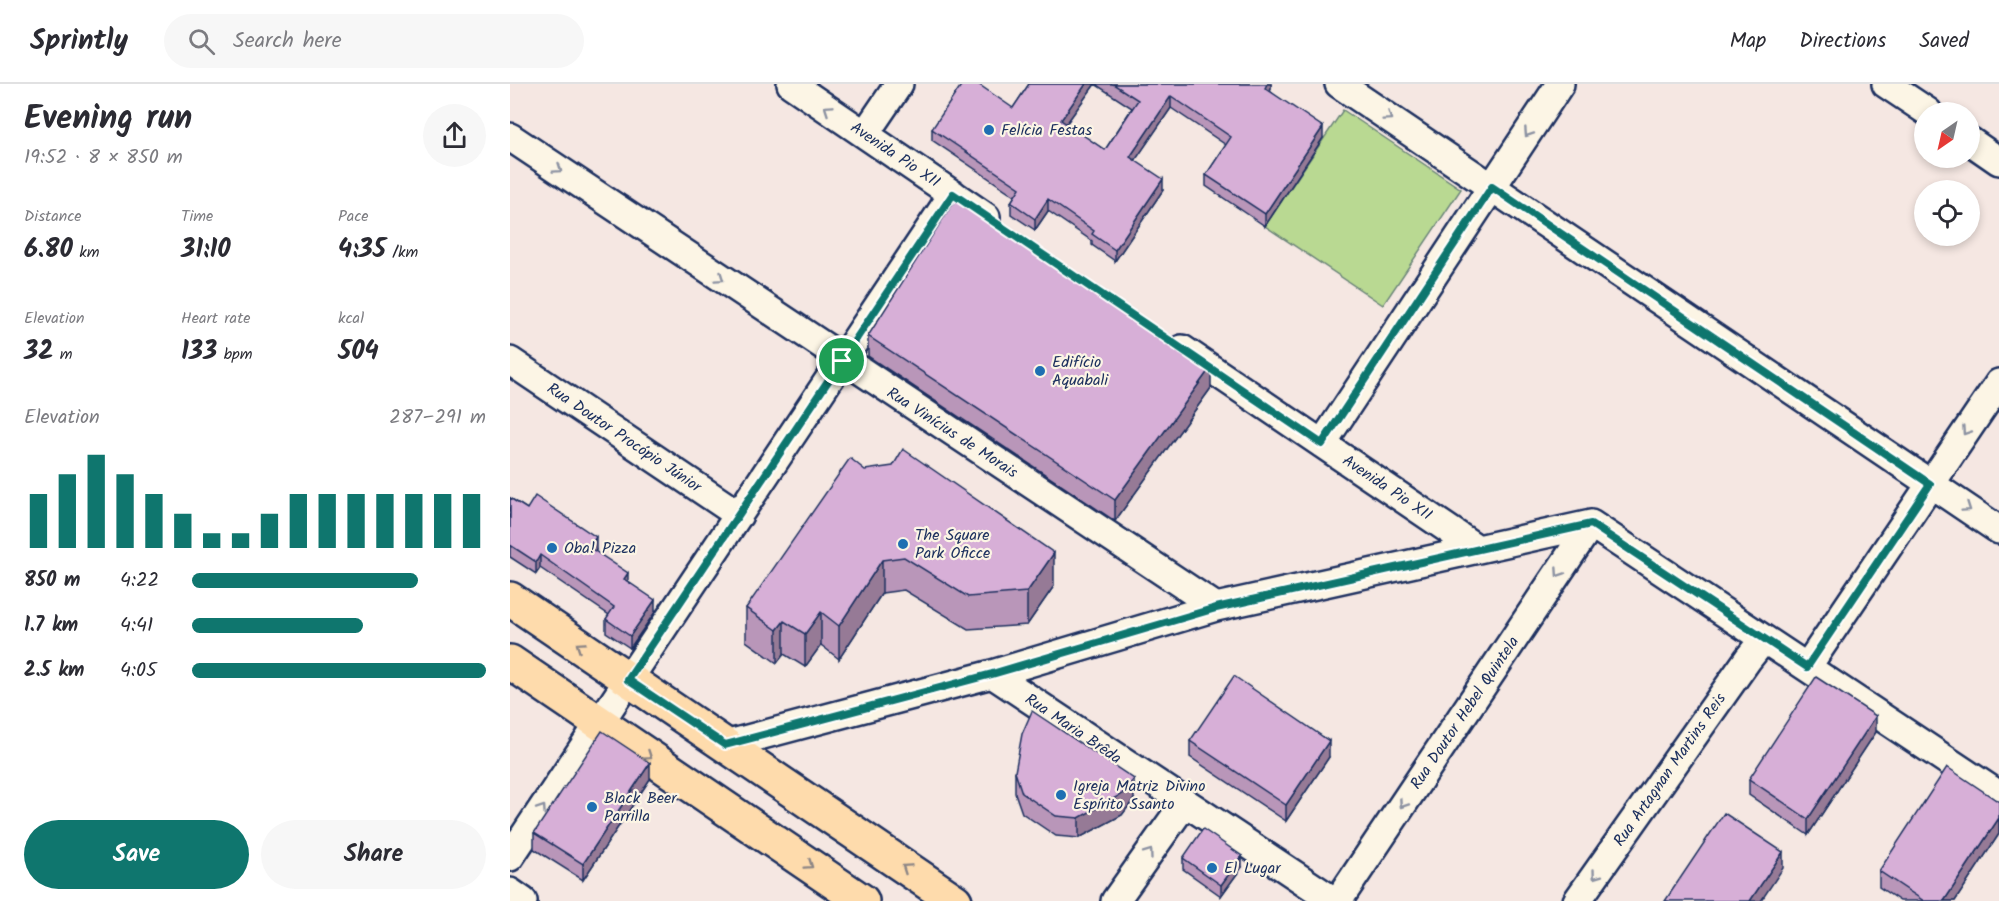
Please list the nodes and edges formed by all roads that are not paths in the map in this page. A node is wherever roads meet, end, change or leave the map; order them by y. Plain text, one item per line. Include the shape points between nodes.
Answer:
1 (791, 84) edge
2 (899, 84) edge
3 (1340, 84) edge
4 (1560, 84) edge
5 (1886, 84) edge
6 (1914, 103) edge
7 (865, 134) junction
8 (510, 137) edge
9 (1980, 148) edge
10 (1999, 161) edge
11 (1492, 187) junction
12 (953, 194) junction
13 (1012, 234) edge
14 (1157, 332) edge
15 (510, 361) edge
16 (842, 361) junction
17 (1999, 383) edge
18 (1322, 444) junction
19 (1930, 484) junction
20 (739, 515) junction
21 (1591, 524) junction
22 (1999, 530) edge
23 (1476, 548) junction
24 (510, 599) edge
25 (1216, 608) junction
26 (1764, 639) junction
27 (510, 662) edge
28 (1807, 667) junction
29 (992, 674) junction
30 (628, 680) junction
31 (599, 723) junction
32 (725, 745) junction
33 (1999, 795) edge
34 (1184, 804) junction
35 (510, 857) edge
36 (510, 892) edge
37 (523, 901) edge
38 (862, 901) edge
39 (955, 901) edge
40 (1115, 901) edge
41 (1336, 901) edge
42 (1577, 901) edge

7 -> 1 street, Avenida Pio XII
2 - 7 street
3 -> 11 street
4 -> 11 street
5 - 6 street
7 - 12 street, Avenida Pio XII
8 -> 16 street, Rua Vinícius de Morais
9 - 10 street
11 - 18 street
11 - 19 street
12 - 13 street, Avenida Pio XII
12 - 16 street
14 - 18 street, Avenida Pio XII
15 - 20 street, Rua Doutor Procópio Júnior
16 - 20 street
16 - 25 street, Rua Vinícius de Morais
17 -> 19 street
18 - 23 street, Avenida Pio XII
19 -> 22 street
19 - 28 street
20 - 30 street
21 - 23 street
21 - 26 street
21 -> 41 street, Rua Doutor Hebel Quintela
23 - 25 street
30 -> 24 main road
25 - 29 street
26 - 28 street
26 -> 42 street, Rua Artagnan Martins Reis
27 - 31 main road
28 - 33 street
29 - 32 street
29 - 34 street, Rua Maria Brêda
30 - 31 street
30 - 32 main road
35 -> 31 street
31 -> 38 main road
39 -> 32 main road
40 -> 34 street
34 - 41 street, Rua Maria Brêda
36 - 37 street

